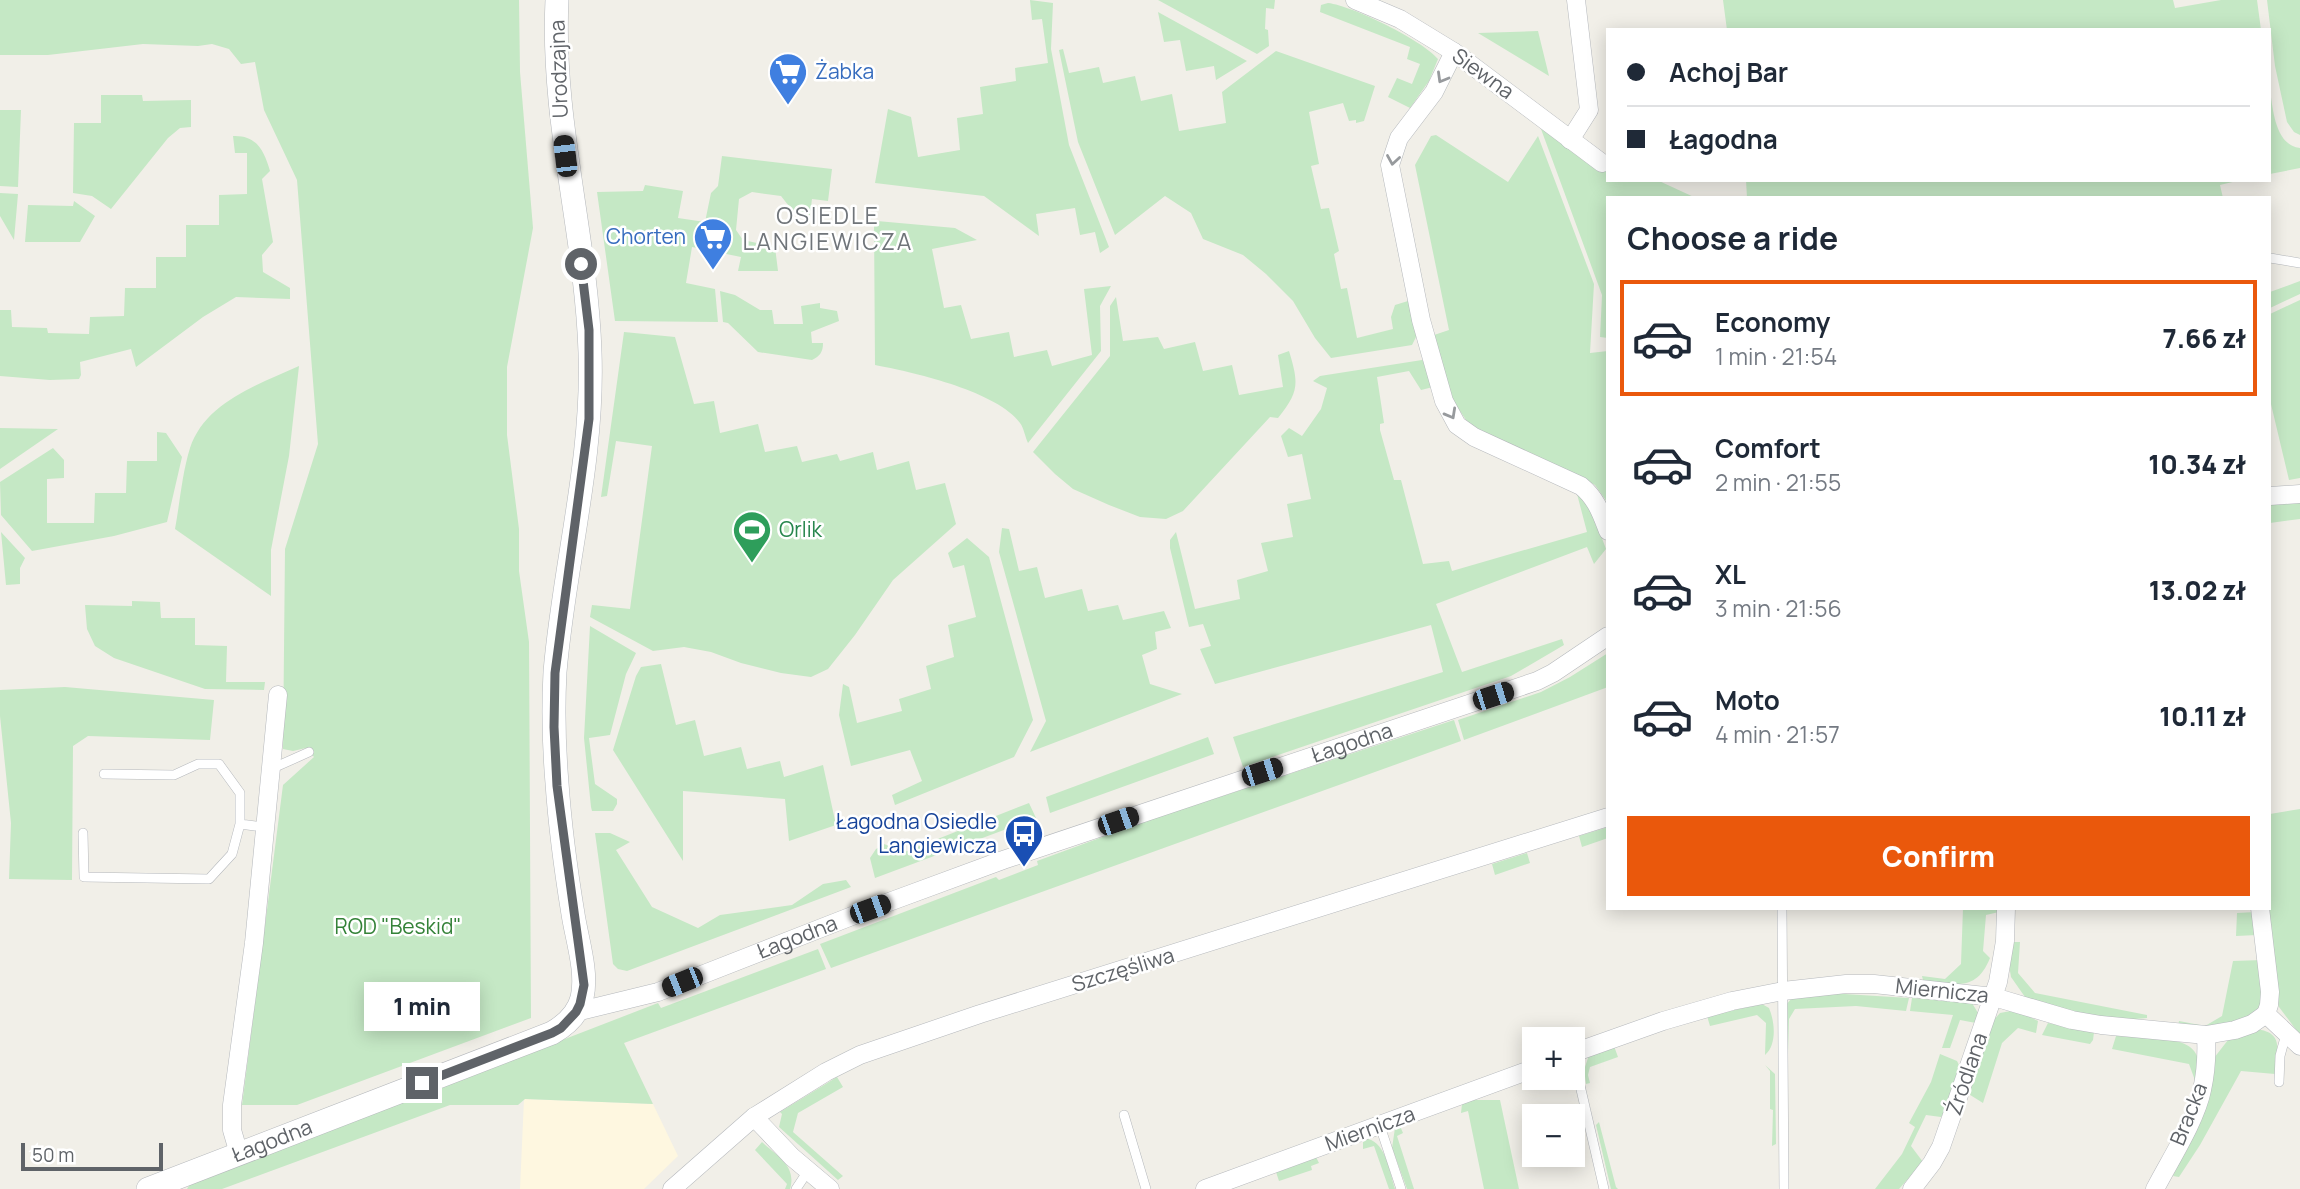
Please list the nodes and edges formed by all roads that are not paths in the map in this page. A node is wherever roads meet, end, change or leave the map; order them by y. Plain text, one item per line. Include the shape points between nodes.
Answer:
1 (557, 0) edge
2 (1355, 0) edge
3 (1576, 0) edge
4 (1454, 52) junction
5 (1570, 140) junction
6 (1602, 163) dead end
7 (2271, 258) edge
8 (2300, 263) edge
9 (2300, 494) edge
10 (2271, 496) edge
11 (1606, 526) edge
12 (1606, 637) edge
13 (278, 695) dead end
14 (309, 752) dead end
15 (270, 770) junction
16 (104, 774) dead end
17 (1606, 818) edge
18 (240, 824) junction
19 (264, 827) junction
20 (83, 833) dead end
21 (1782, 910) edge
22 (2006, 910) edge
23 (2260, 910) edge
24 (1783, 991) junction
25 (1994, 997) junction
26 (576, 1012) junction
27 (2266, 1014) junction
28 (2287, 1032) junction
29 (2206, 1035) junction
30 (2300, 1046) edge
31 (1585, 1050) edge
32 (1522, 1073) edge
33 (2279, 1082) dead end
34 (1582, 1090) edge
35 (1125, 1115) dead end
36 (754, 1117) junction
37 (1380, 1126) junction
38 (239, 1154) junction
39 (808, 1171) junction
40 (1234, 1184) edge
41 (160, 1187) edge
42 (672, 1189) edge
43 (796, 1189) edge
44 (830, 1189) edge
45 (1146, 1189) edge
46 (1205, 1189) edge
47 (1401, 1189) edge
48 (1605, 1189) edge
49 (1784, 1189) edge
50 (1912, 1189) edge
51 (2155, 1189) edge

1 - 26 street, Urodzajna via 559,104 590,352 589,419 555,673 557,786 584,985
2 - 4 street, Siewna via 1400,19
3 - 5 street via 1589,110
4 - 5 street, Siewna
4 -> 11 street via 1434,92 1399,138 1390,165 1421,320 1444,401 1457,425 1474,438 1581,485 1598,505
5 - 6 street, Siewna
7 - 8 lane
9 - 10 street
12 - 26 street, Łagodna via 1537,681 1003,860 658,992
13 - 15 street
14 - 15 lane
15 - 19 street
16 - 18 lane via 174,775 198,764 219,764 240,793
17 - 36 street, Szczęśliwa via 888,1044 827,1072
18 - 19 lane
18 - 20 lane via 232,854 209,878 85,877
19 - 38 street via 231,1118
21 - 24 lane
22 - 25 street, Źródlana
23 - 27 street via 2270,992
24 - 25 street, Miernicza via 1874,984
24 - 31 street, Miernicza via 1684,1014
24 - 49 lane
25 - 29 street, Miernicza via 2072,1020
25 - 50 street, Źródlana via 1941,1147
26 - 38 street, Łagodna via 552,1033
27 - 28 street
27 - 29 street, Miernicza via 2235,1030
28 - 30 street
28 - 33 lane
29 - 51 street, Bracka via 2202,1092
32 - 37 street, Miernicza
34 - 48 lane
35 - 45 lane
36 - 39 street
36 - 42 street, Szczęśliwa
37 - 40 street, Miernicza
37 - 47 lane
38 - 41 street, Łagodna
39 - 43 lane
39 - 44 street
40 - 46 street, Miernicza

